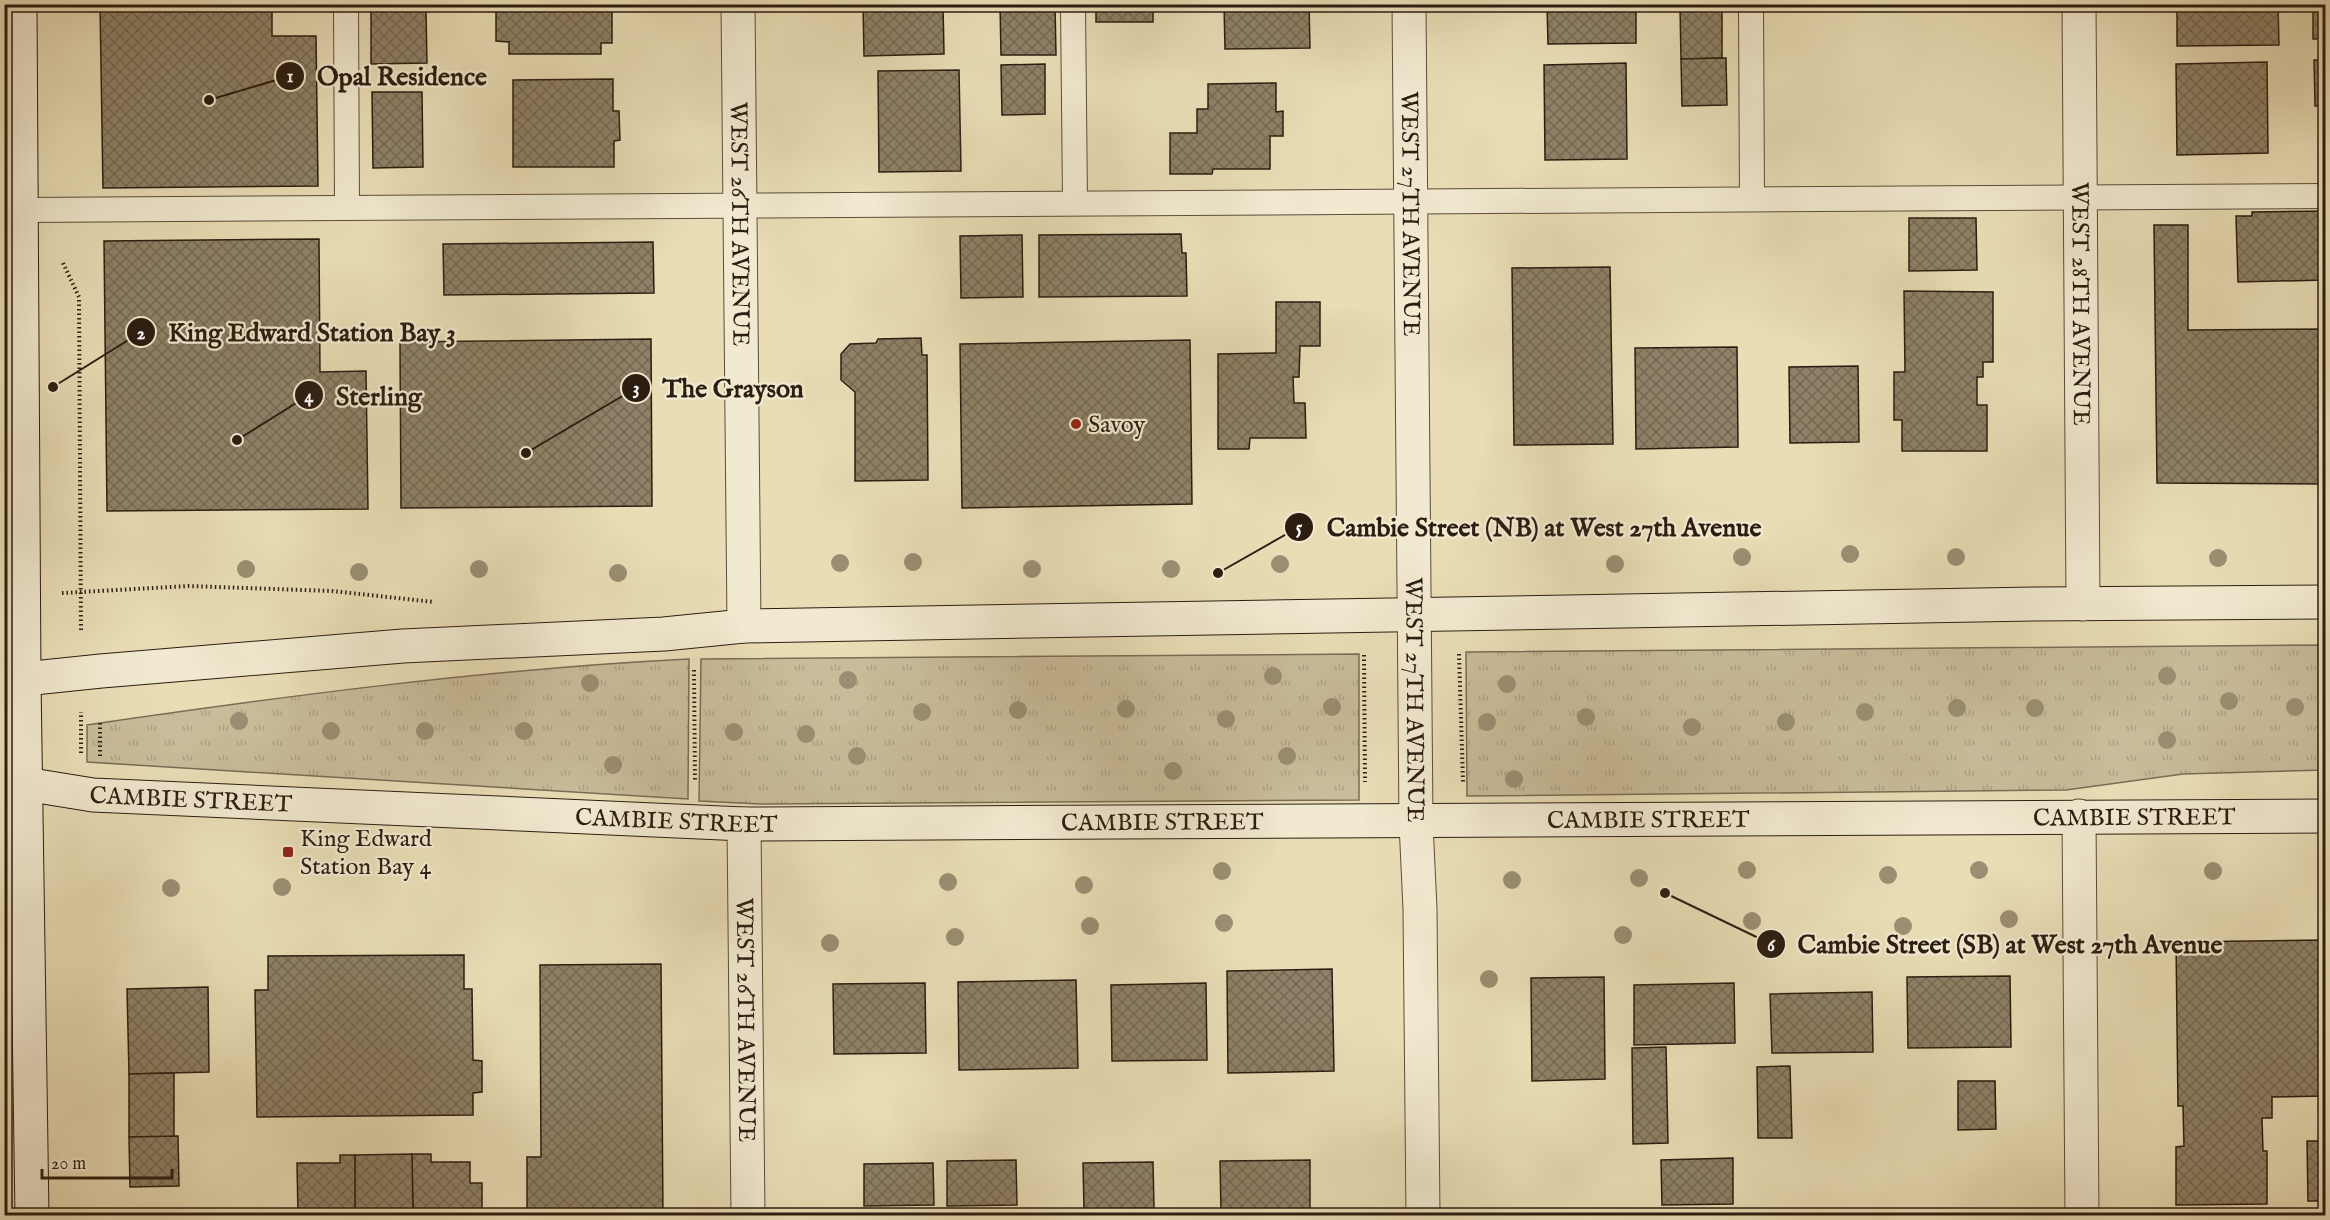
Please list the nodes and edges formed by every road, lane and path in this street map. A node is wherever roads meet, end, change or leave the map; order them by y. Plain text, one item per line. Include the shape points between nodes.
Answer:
1 (20, 4) edge
2 (346, 4) edge
3 (738, 4) edge
4 (1073, 4) edge
5 (1409, 4) edge
6 (1751, 4) edge
7 (2079, 4) edge
8 (2325, 196) edge
9 (2080, 197) junction
10 (1410, 200) junction
11 (1752, 200) junction
12 (1075, 202) junction
13 (739, 205) junction
14 (347, 208) junction
15 (23, 210) junction
16 (62, 256) dead end
17 (81, 592) junction
18 (2325, 602) edge
19 (439, 603) dead end
20 (2083, 604) junction
21 (1414, 614) junction
22 (81, 618) dead end
23 (744, 626) junction
24 (1459, 653) dead end
25 (1364, 656) dead end
26 (694, 669) dead end
27 (14, 683) edge
28 (100, 723) dead end
29 (81, 726) dead end
30 (81, 762) dead end
31 (100, 763) dead end
32 (15, 777) edge
33 (1366, 786) dead end
34 (695, 788) dead end
35 (1464, 788) dead end
36 (2079, 816) junction
37 (2325, 816) edge
38 (1416, 823) junction
39 (744, 824) junction
40 (32, 1215) edge
41 (748, 1215) edge
42 (1423, 1215) edge
43 (2082, 1215) edge

1 - 15 main road
2 - 14 lane
3 - 13 main road, WEST 26TH AVENUE
4 - 12 lane
5 - 10 main road, WEST 27TH AVENUE
6 - 11 lane
7 - 9 main road, WEST 28TH AVENUE
8 - 9 lane
9 - 11 lane
9 - 20 main road, WEST 28TH AVENUE
10 - 11 lane
10 - 12 lane
10 - 21 main road, WEST 27TH AVENUE
12 - 13 lane
13 - 14 lane
13 - 23 main road, WEST 26TH AVENUE
14 - 15 lane
15 - 27 main road
16 - 17 path via 79,297
17 - 19 path via 188,586 332,591
17 - 22 path
18 - 20 main road
20 - 21 main road
21 - 23 main road
21 - 38 main road, WEST 27TH AVENUE
23 - 27 main road via 664,634 403,646
24 - 35 path
25 - 33 path
26 - 34 path
27 - 32 main road
28 - 31 path
29 - 30 path
32 - 39 main road, CAMBIE STREET via 93,795
32 - 40 main road
36 - 37 main road, CAMBIE STREET
36 - 38 main road, CAMBIE STREET
36 - 43 main road
38 - 39 main road, CAMBIE STREET
38 - 42 main road, WEST 27TH AVENUE
39 - 41 main road, WEST 26TH AVENUE

